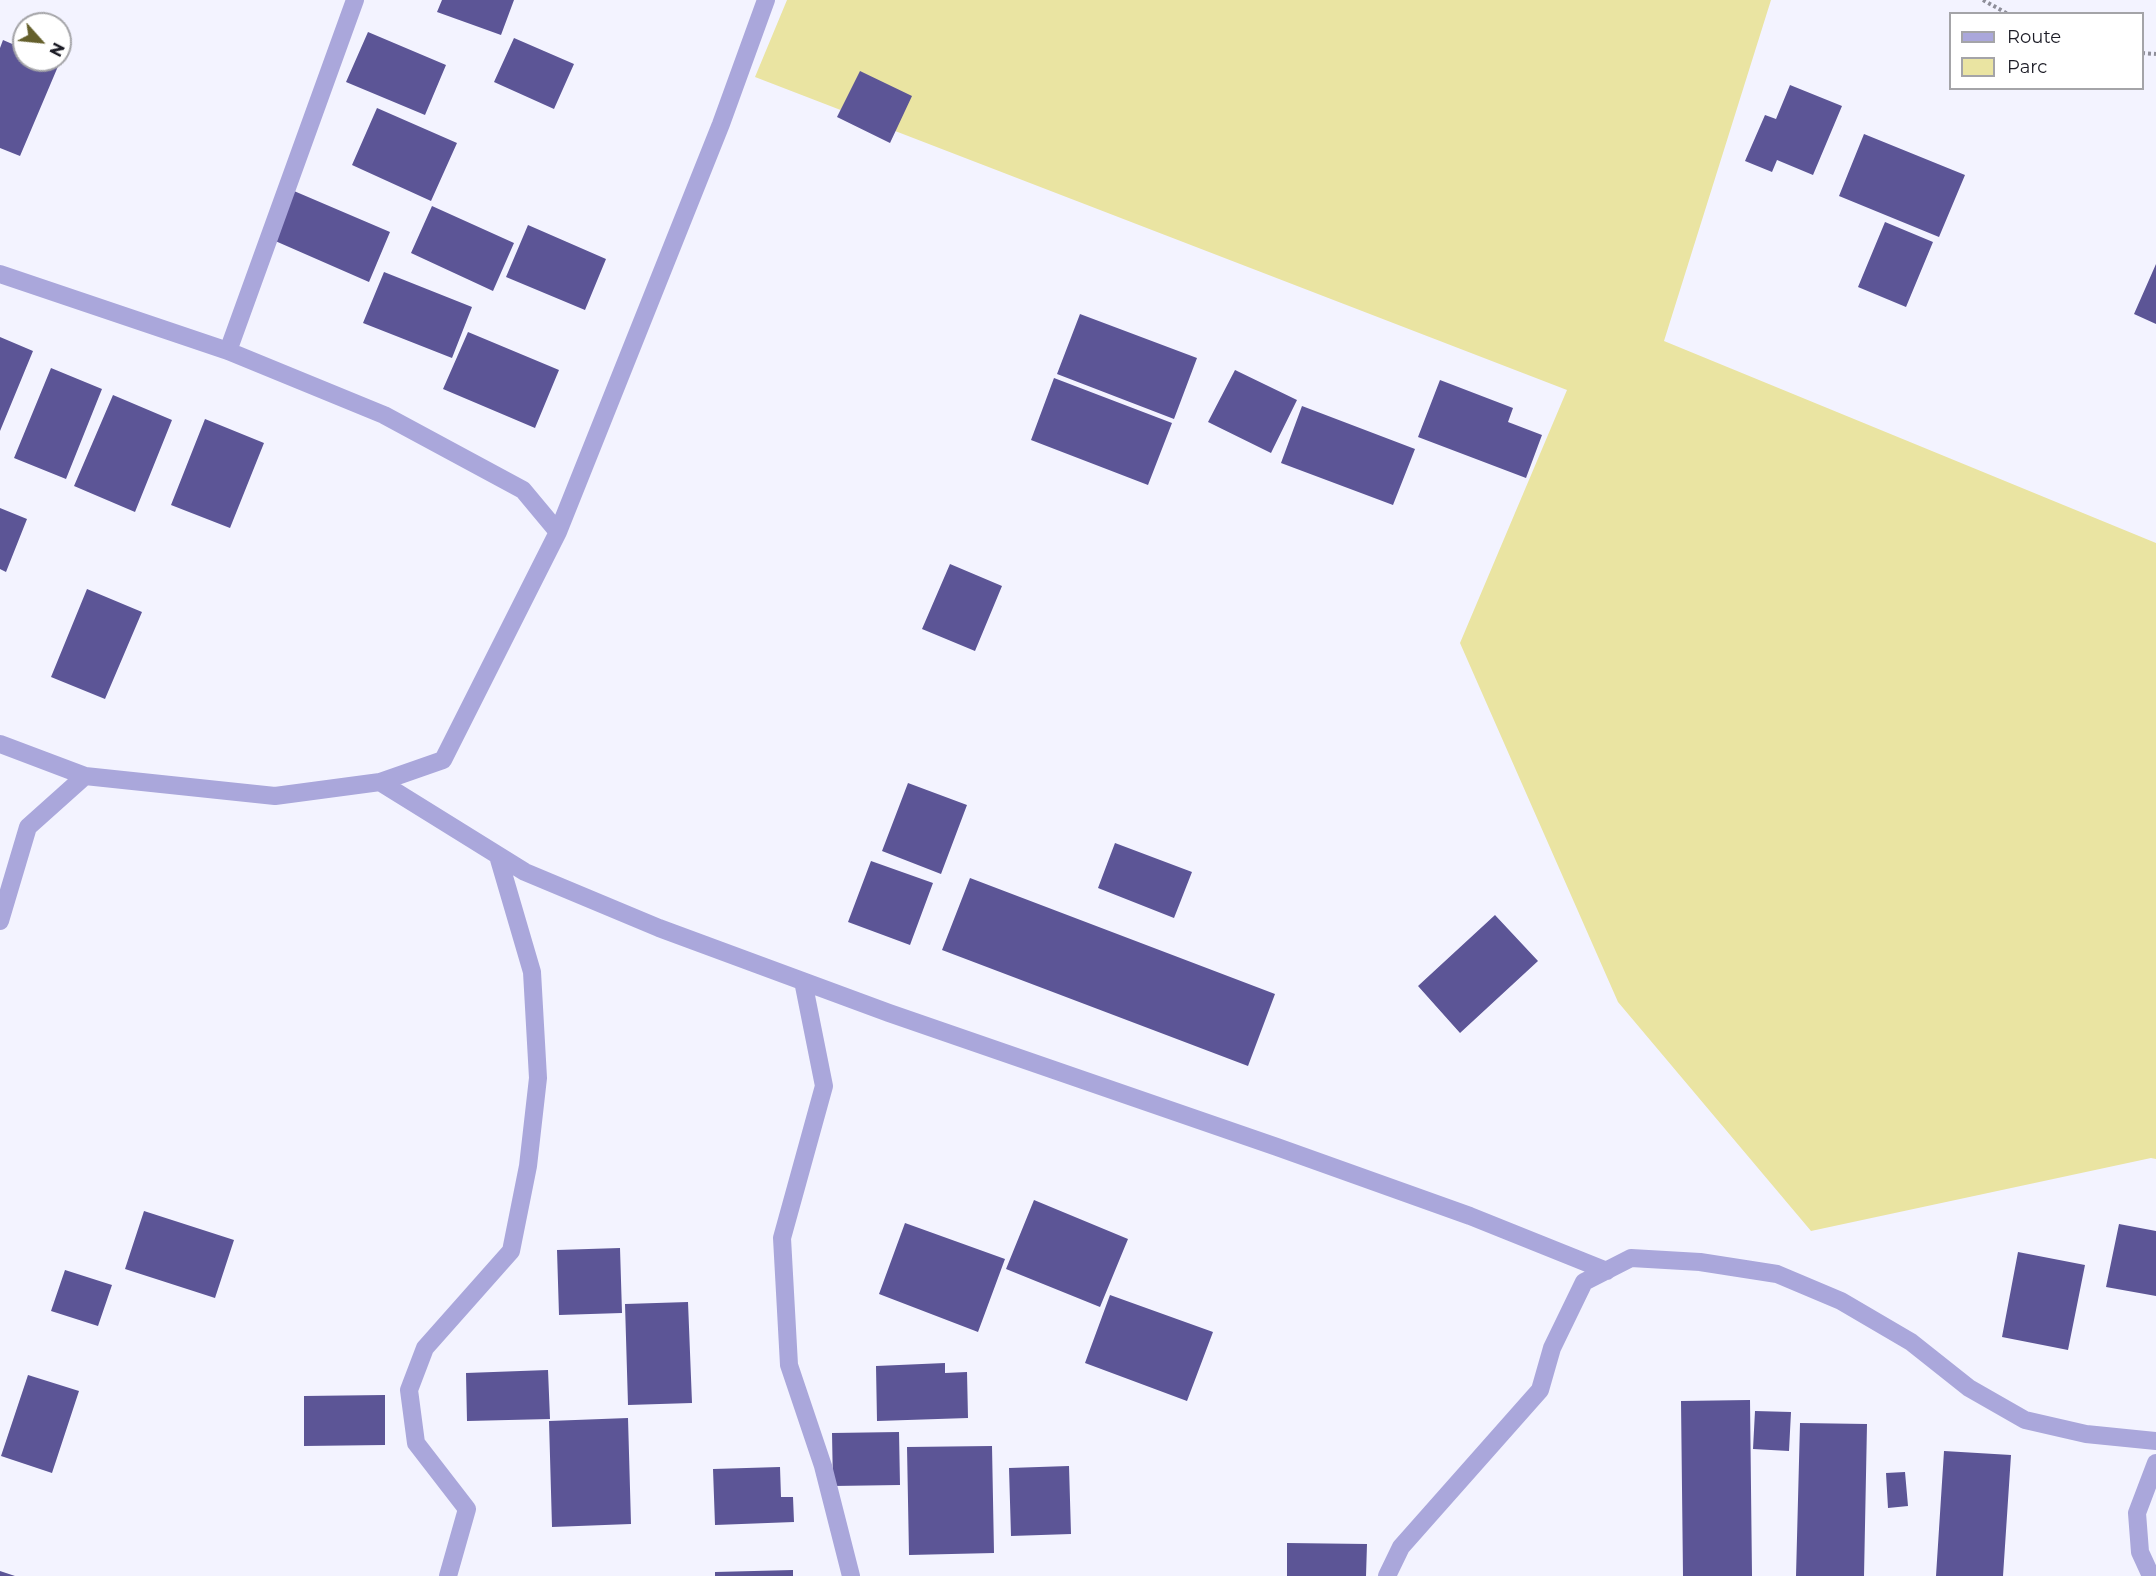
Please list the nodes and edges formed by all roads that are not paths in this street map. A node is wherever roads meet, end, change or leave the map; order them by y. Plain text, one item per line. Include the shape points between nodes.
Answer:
1 (355, 0) edge
2 (766, 0) edge
3 (0, 274) edge
4 (228, 351) junction
5 (558, 532) junction
6 (0, 744) edge
7 (85, 776) junction
8 (380, 782) junction
9 (498, 856) junction
10 (0, 921) edge
11 (803, 981) junction
12 (1607, 1270) junction
13 (2156, 1441) edge
14 (2156, 1463) edge
15 (448, 1576) edge
16 (851, 1576) edge
17 (1387, 1576) edge
18 (2151, 1576) edge

1 - 4 street
2 - 5 street via 693,197
3 - 4 street
4 - 5 street via 384,415 476,464 523,490
5 - 8 street via 443,760
6 - 7 street
7 - 8 street via 275,796
7 - 10 street via 28,827
8 - 9 street
9 - 11 street via 525,873 659,928
9 - 15 street via 532,972 538,1078 528,1166 512,1251 425,1348 409,1390 416,1443 467,1509
11 - 12 street via 1416,1197
11 - 16 street via 824,1086 782,1238 789,1365 823,1466
12 - 13 street via 1631,1258 1700,1262 1777,1274 1841,1301 1911,1342 1969,1388 2025,1420 2086,1434
12 - 17 street via 1584,1282 1552,1348 1540,1390 1401,1547
14 - 18 street via 2137,1513 2140,1552

